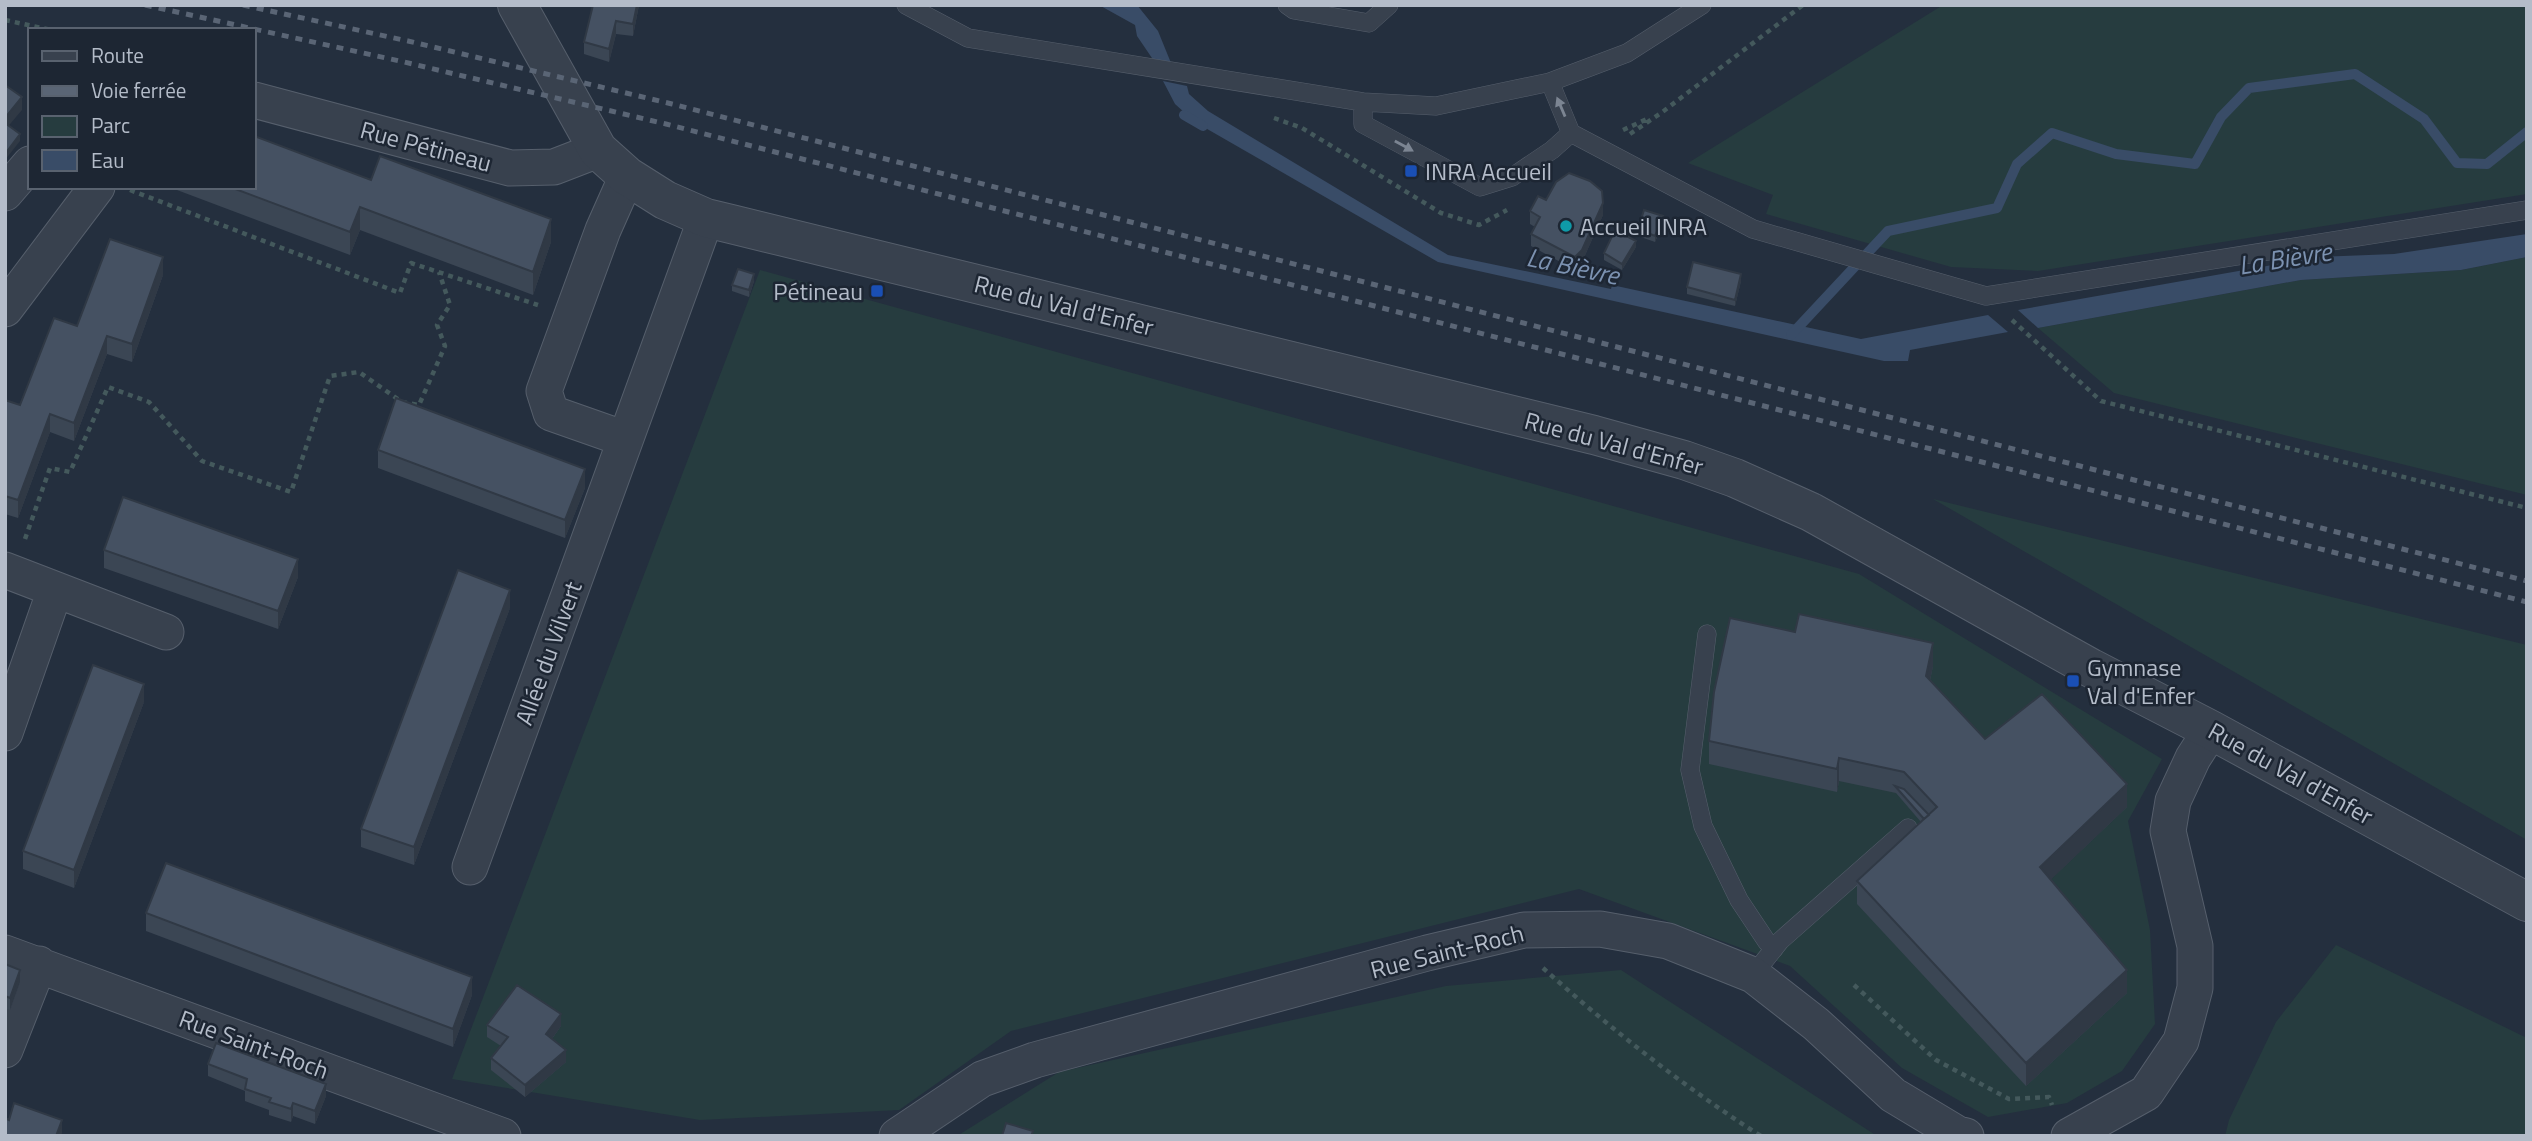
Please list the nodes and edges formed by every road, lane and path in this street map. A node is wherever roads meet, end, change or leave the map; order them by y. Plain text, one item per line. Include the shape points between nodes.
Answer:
1 (516, 5) edge
2 (906, 5) edge
3 (1287, 5) edge
4 (1389, 5) edge
5 (1702, 5) edge
6 (1803, 5) edge
7 (5, 20) edge
8 (42, 28) edge
9 (1550, 82) junction
10 (256, 101) edge
11 (1363, 103) junction
12 (1269, 116) dead end
13 (1571, 133) junction
14 (598, 149) junction
15 (1606, 149) junction
16 (28, 166) edge
17 (627, 176) junction
18 (95, 189) edge
19 (128, 189) edge
20 (5, 193) edge
21 (1513, 207) dead end
22 (2527, 209) edge
23 (706, 218) junction
24 (439, 272) junction
25 (1986, 296) junction
26 (5, 309) edge
27 (572, 316) junction
28 (625, 439) junction
29 (2527, 508) edge
30 (9, 571) edge
31 (55, 590) junction
32 (166, 632) dead end
33 (1707, 634) dead end
34 (2211, 730) junction
35 (5, 733) edge
36 (1908, 828) dead end
37 (470, 867) dead end
38 (2527, 902) edge
39 (1506, 934) junction
40 (5, 953) edge
41 (1764, 962) junction
42 (39, 964) junction
43 (1854, 985) dead end
44 (5, 1050) edge
45 (2061, 1123) edge
46 (503, 1136) edge
47 (897, 1136) edge
48 (1761, 1136) edge
49 (1966, 1136) edge

1 - 14 street, Rue du Val d'Enfer
2 - 11 lane via 968,38
3 - 4 lane via 1369,23
5 - 9 lane via 1627,53
6 - 15 path
7 - 8 path
9 - 11 lane via 1436,106
13 -> 9 lane
10 - 14 street, Rue Pétineau via 510,168 554,167
11 -> 13 lane via 1363,124 1480,187 1512,177
12 - 21 path via 1302,128 1441,213 1479,225
13 - 15 lane
14 - 17 street, Rue du Val d'Enfer
15 - 25 lane via 1753,229
16 - 20 street
17 - 23 street, Rue du Val d'Enfer
17 - 27 street
18 - 26 street
19 - 24 path via 400,293 411,263
22 - 25 lane
23 - 28 street, Allée du Vilvert
23 - 34 street, Rue du Val d'Enfer via 1684,460 1811,512
24 - 27 path
24 - 30 path via 450,305 437,325 445,346 419,405 402,402 359,372 330,376 291,492 202,461 149,402 108,387 70,472 50,468
25 - 29 path via 2101,401
27 - 28 street via 544,391 551,413
28 - 37 street, Allée du Vilvert
30 - 31 street
31 - 32 street
31 - 35 street
33 - 41 lane via 1690,770 1703,826 1739,901 1767,942
34 - 38 street, Rue du Val d'Enfer
34 - 45 street via 2172,801 2168,831 2195,946 2195,988 2181,1041 2146,1093
36 - 41 lane
39 - 41 street, Rue Saint-Roch via 1600,929
39 - 47 street, Rue Saint-Roch via 1035,1060 982,1079
39 - 48 path via 1595,1015
40 - 42 street, Rue Saint-Roch
41 - 49 street, Rue Saint-Roch via 1816,1024 1893,1095
42 - 44 street
42 - 46 street, Rue Saint-Roch
43 - 45 path via 1936,1060 2009,1099 2049,1097

